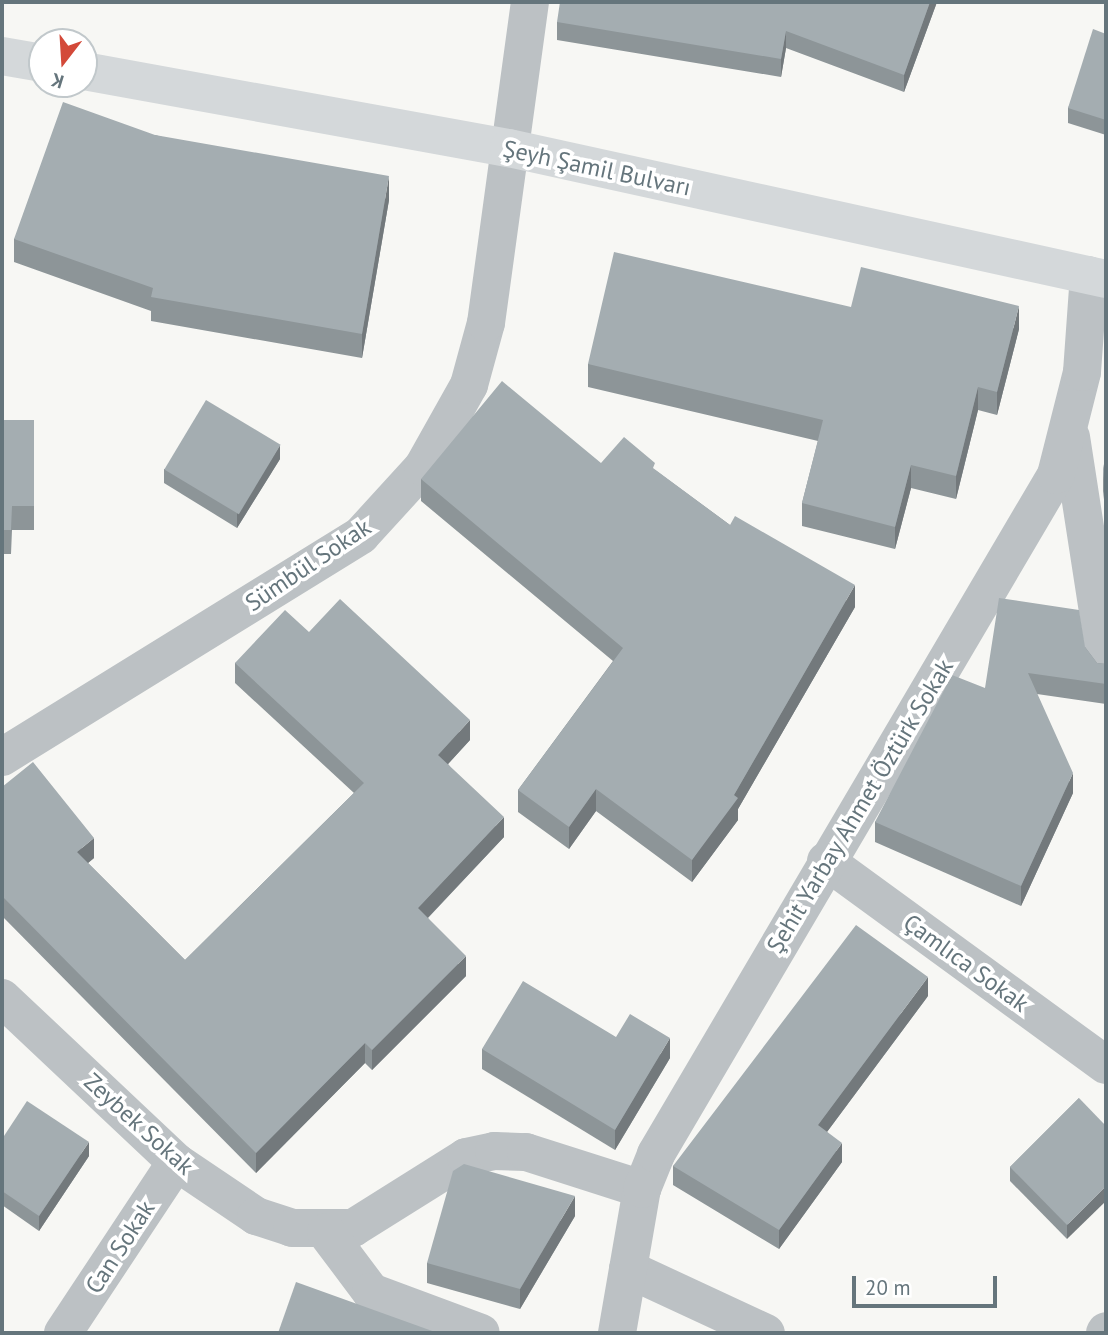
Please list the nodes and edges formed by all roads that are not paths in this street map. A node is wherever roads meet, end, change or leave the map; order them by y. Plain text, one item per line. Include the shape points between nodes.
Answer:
1 (530, 2) edge
2 (2, 56) edge
3 (28, 61) edge
4 (98, 74) edge
5 (509, 148) junction
6 (1097, 277) edge
7 (1071, 432) junction
8 (1106, 663) edge
9 (2, 757) edge
10 (826, 861) junction
11 (2, 998) edge
12 (1106, 1065) edge
13 (176, 1162) junction
14 (642, 1189) junction
15 (326, 1232) junction
16 (628, 1269) junction
17 (63, 1333) edge
18 (481, 1333) edge
19 (617, 1333) edge
20 (766, 1333) edge

1 - 5 street, Sümbül Sokak
2 - 3 main road
4 - 5 main road, Şeyh Şamil Bulvarı
5 - 6 main road, Şeyh Şamil Bulvarı
5 - 9 street, Sümbül Sokak via 486,323 469,385 449,426 397,502 361,535
6 - 7 street, Şehit Yarbay Ahmet Öztürk Sokak
7 - 8 street
7 - 10 street, Şehit Yarbay Ahmet Öztürk Sokak via 1040,504
10 - 12 street, Çamlıca Sokak
10 - 14 street, Şehit Yarbay Ahmet Öztürk Sokak
11 - 13 street, Zeybek Sokak
13 - 15 street, Zeybek Sokak via 256,1216
13 - 17 street, Can Sokak
14 - 15 street, Zeybek Sokak via 526,1152 494,1151 466,1157 372,1219
14 - 16 street, Şehit Yarbay Ahmet Öztürk Sokak
15 - 18 street via 371,1292
16 - 19 street, Şehit Yarbay Ahmet Öztürk Sokak
16 - 20 street

